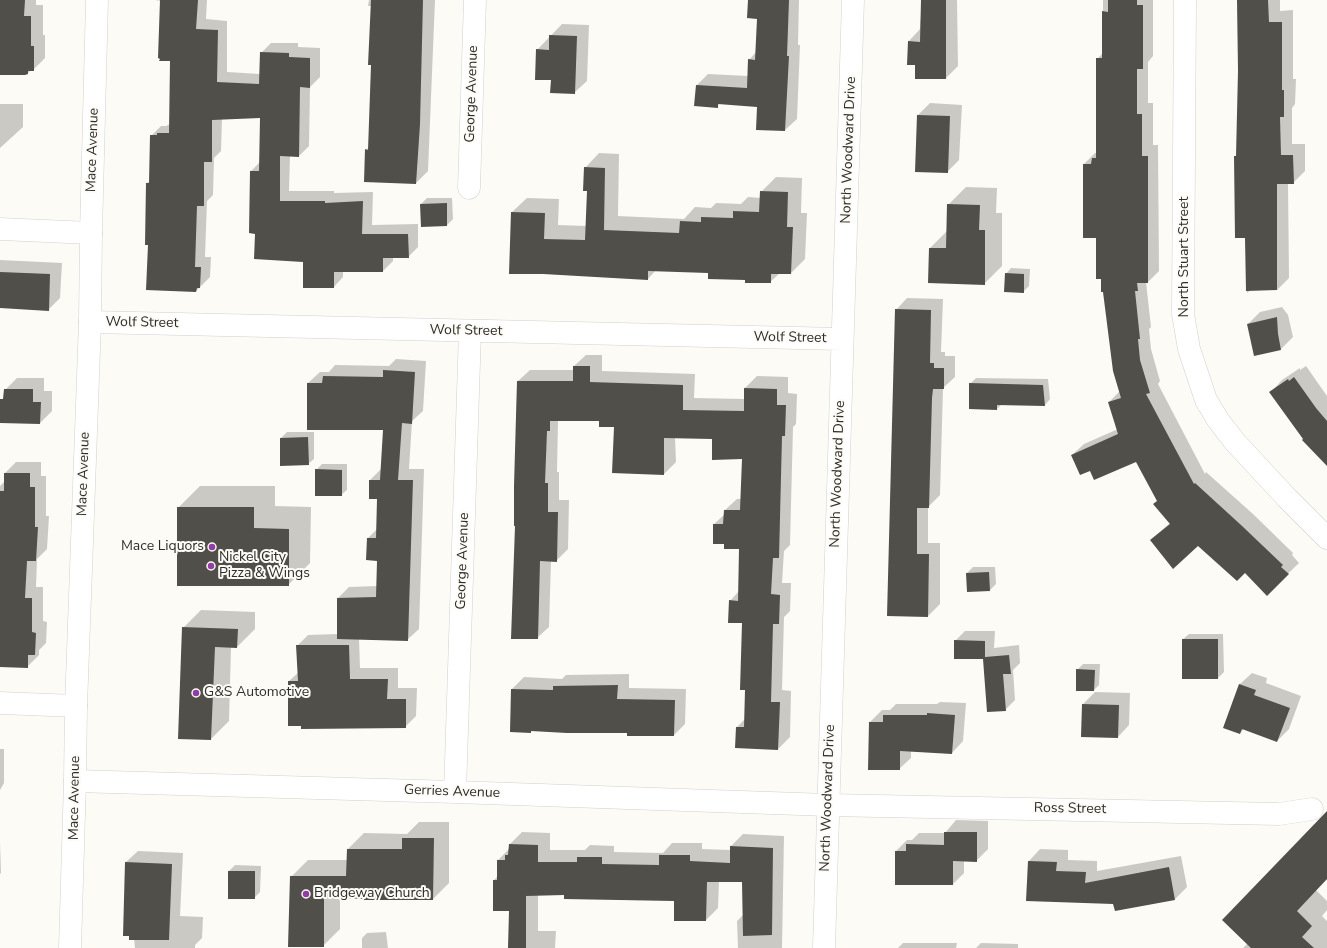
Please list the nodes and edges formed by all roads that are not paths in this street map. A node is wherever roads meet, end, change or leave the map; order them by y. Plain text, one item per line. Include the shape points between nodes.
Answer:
1 (97, 0) edge
2 (475, 0) edge
3 (853, 0) edge
4 (1185, 0) edge
5 (469, 188) dead end
6 (0, 230) edge
7 (91, 233) junction
8 (90, 322) junction
9 (470, 331) junction
10 (842, 339) junction
11 (1327, 538) edge
12 (0, 703) edge
13 (76, 706) junction
14 (75, 780) junction
15 (455, 792) junction
16 (828, 805) junction
17 (1312, 809) dead end
18 (70, 948) edge
19 (824, 948) edge

1 - 7 street, Mace Avenue
2 - 5 street, George Avenue
3 - 10 street, North Woodward Drive
4 - 11 street, North Stuart Street via 1183,314 1189,349 1206,400 1218,420 1235,442
6 - 7 street
7 - 8 street, Mace Avenue
8 - 9 street, Wolf Street
8 - 13 street, Mace Avenue
9 - 10 street, Wolf Street
9 - 15 street, George Avenue
10 - 16 street, North Woodward Drive
12 - 13 street
13 - 14 street, Mace Avenue
14 - 15 street, Gerries Avenue
14 - 18 street, Mace Avenue
15 - 16 street, Gerries Avenue
16 - 17 street, Ross Street via 1279,814
16 - 19 street, North Woodward Drive

